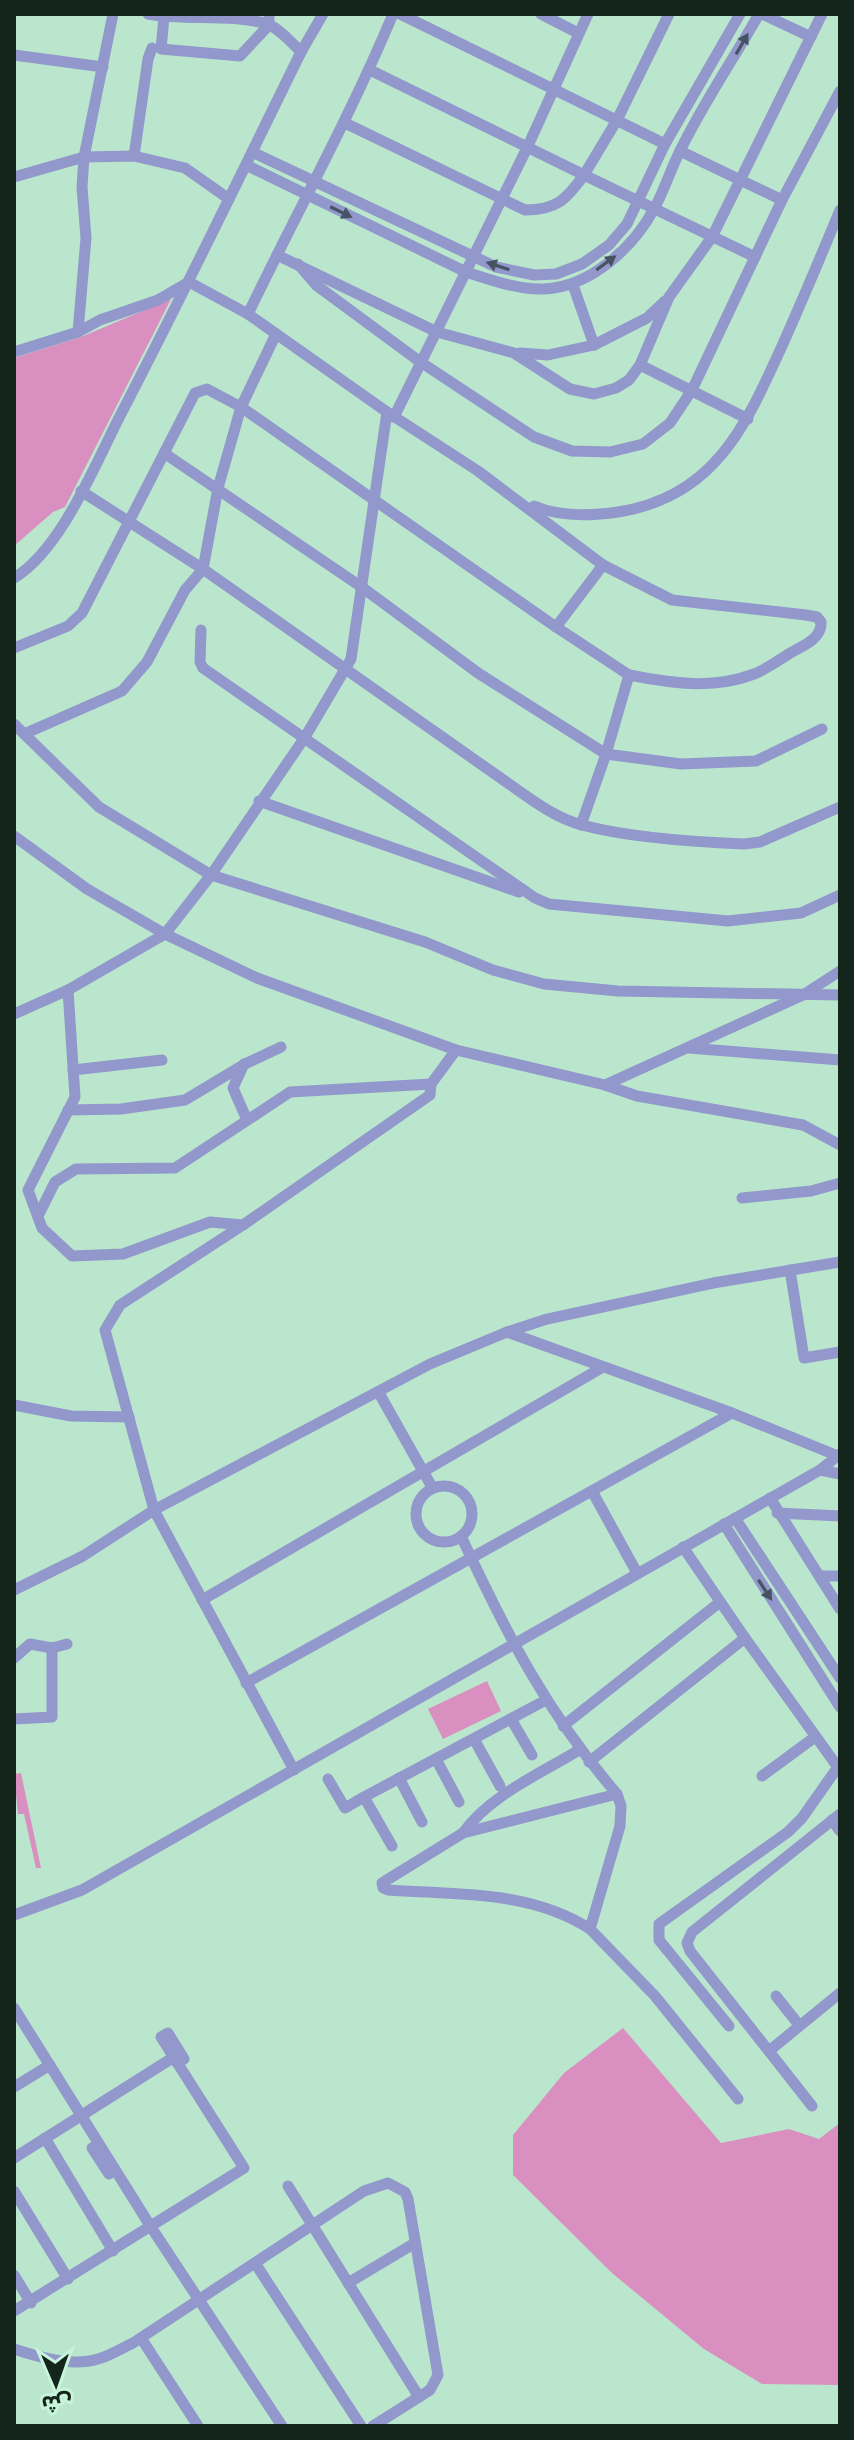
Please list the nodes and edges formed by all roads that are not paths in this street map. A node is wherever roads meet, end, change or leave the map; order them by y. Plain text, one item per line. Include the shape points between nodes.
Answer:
1 (113, 14) edge
2 (148, 14) edge
3 (323, 14) edge
4 (393, 14) edge
5 (400, 14) edge
6 (541, 14) edge
7 (588, 14) edge
8 (669, 14) edge
9 (740, 14) edge
10 (761, 14) edge
11 (822, 14) edge
12 (164, 17) junction
13 (269, 19) edge
14 (578, 33) junction
15 (811, 37) junction
16 (152, 48) dead end
17 (301, 52) junction
18 (14, 55) edge
19 (103, 67) junction
20 (370, 70) junction
21 (554, 89) junction
22 (840, 91) edge
23 (617, 120) junction
24 (345, 123) junction
25 (665, 144) junction
26 (527, 148) junction
27 (680, 151) junction
28 (252, 152) junction
29 (134, 156) junction
30 (84, 157) junction
31 (246, 165) junction
32 (584, 175) junction
33 (14, 177) edge
34 (740, 180) junction
35 (313, 181) junction
36 (306, 195) junction
37 (229, 199) junction
38 (502, 199) junction
39 (782, 200) junction
40 (637, 202) junction
41 (654, 210) junction
42 (840, 210) edge
43 (712, 237) junction
44 (277, 255) junction
45 (473, 256) junction
46 (755, 257) junction
47 (298, 264) junction
48 (466, 272) junction
49 (189, 282) junction
50 (573, 285) junction
51 (669, 297) junction
52 (248, 314) junction
53 (78, 332) junction
54 (437, 332) junction
55 (276, 334) junction
56 (594, 345) junction
57 (14, 352) edge
58 (514, 353) junction
59 (419, 361) junction
60 (640, 365) junction
61 (692, 390) junction
62 (241, 407) junction
63 (390, 414) junction
64 (748, 419) junction
65 (164, 453) junction
66 (218, 488) junction
67 (81, 491) junction
68 (375, 500) junction
69 (518, 500) junction
70 (128, 523) junction
71 (603, 565) junction
72 (203, 569) junction
73 (14, 578) edge
74 (363, 588) junction
75 (556, 627) junction
76 (201, 630) dead end
77 (14, 648) edge
78 (345, 670) junction
79 (629, 675) junction
80 (14, 724) edge
81 (822, 729) dead end
82 (24, 734) junction
83 (305, 737) junction
84 (606, 754) junction
85 (259, 801) junction
86 (840, 807) edge
87 (581, 825) junction
88 (14, 836) edge
89 (211, 875) junction
90 (840, 895) edge
91 (535, 898) junction
92 (165, 934) junction
93 (840, 971) edge
94 (68, 990) junction
95 (803, 995) junction
96 (840, 995) edge
97 (14, 1014) edge
98 (281, 1047) dead end
99 (686, 1047) junction
100 (456, 1050) junction
101 (162, 1060) dead end
102 (840, 1060) edge
103 (245, 1064) junction
104 (73, 1070) junction
105 (431, 1084) junction
106 (605, 1085) junction
107 (68, 1110) junction
108 (247, 1120) junction
109 (840, 1145) edge
110 (840, 1183) edge
111 (742, 1198) dead end
112 (38, 1216) junction
113 (243, 1225) junction
114 (840, 1262) edge
115 (790, 1270) junction
116 (507, 1332) junction
117 (840, 1352) edge
118 (603, 1367) junction
119 (379, 1393) junction
120 (14, 1405) edge
121 (732, 1413) junction
122 (129, 1417) junction
123 (839, 1455) edge
124 (820, 1470) junction
125 (424, 1473) junction
126 (840, 1474) edge
127 (432, 1487) junction
128 (592, 1491) junction
129 (770, 1498) junction
130 (154, 1510) junction
131 (777, 1513) junction
132 (840, 1516) edge
133 (729, 1521) junction
134 (461, 1536) junction
135 (683, 1547) junction
136 (472, 1559) junction
137 (637, 1573) junction
138 (820, 1576) junction
139 (840, 1576) edge
140 (14, 1590) edge
141 (202, 1600) junction
142 (720, 1602) junction
143 (840, 1609) edge
144 (745, 1638) junction
145 (67, 1644) dead end
146 (512, 1644) junction
147 (52, 1648) junction
148 (14, 1658) edge
149 (840, 1678) edge
150 (246, 1683) junction
151 (546, 1700) junction
152 (840, 1707) edge
153 (14, 1719) edge
154 (511, 1719) junction
155 (563, 1726) junction
156 (815, 1737) junction
157 (474, 1739) junction
158 (579, 1750) junction
159 (532, 1755) dead end
160 (436, 1759) junction
161 (589, 1762) junction
162 (839, 1765) edge
163 (294, 1770) junction
164 (762, 1776) dead end
165 (399, 1778) junction
166 (328, 1779) dead end
167 (500, 1786) dead end
168 (617, 1794) junction
169 (364, 1797) junction
170 (459, 1802) dead end
171 (836, 1817) edge
172 (422, 1822) dead end
173 (840, 1831) edge
174 (463, 1833) junction
175 (392, 1846) dead end
176 (14, 1915) edge
177 (590, 1929) junction
178 (840, 1993) edge
179 (776, 1996) dead end
180 (15, 2012) edge
181 (799, 2025) junction
182 (729, 2026) dead end
183 (769, 2051) junction
184 (50, 2065) junction
185 (14, 2087) edge
186 (738, 2099) dead end
187 (812, 2106) dead end
188 (81, 2115) junction
189 (45, 2138) junction
190 (14, 2158) edge
191 (288, 2186) dead end
192 (17, 2196) edge
193 (312, 2225) junction
194 (142, 2233) junction
195 (415, 2243) junction
196 (113, 2251) junction
197 (255, 2263) junction
198 (71, 2278) junction
199 (16, 2281) edge
200 (348, 2283) junction
201 (199, 2300) junction
202 (35, 2301) junction
203 (14, 2311) edge
204 (141, 2338) junction
205 (14, 2349) edge
206 (419, 2397) junction
207 (198, 2426) edge
208 (282, 2426) edge
209 (361, 2426) edge
210 (373, 2426) edge

1 - 19 street
2 - 12 street
3 - 17 street
4 - 20 street
5 - 21 street
6 - 14 street
7 - 14 street
8 - 23 street
9 - 25 street
10 - 15 street
27 -> 10 street
11 - 15 street
12 - 13 street
12 - 13 street via 161,49 240,56
13 - 17 street
14 - 21 street
15 - 34 street
16 - 29 street
17 - 28 street
18 - 19 street
19 - 30 street
20 - 24 street
20 - 26 street
21 - 23 street
21 - 26 street
22 - 39 street
23 - 25 street
23 - 32 street
24 - 35 street
24 - 38 street
25 - 40 street
26 - 32 street
26 - 38 street
27 - 34 street
27 - 41 street
28 - 31 street
28 - 35 street
29 - 30 street
29 - 37 street via 185,168
30 - 33 street
30 - 53 street via 86,238
31 - 36 street
31 - 37 street
32 - 38 street via 554,207 525,210
32 - 40 street
34 - 39 street
34 - 43 street
35 - 36 street
35 - 45 street
36 - 44 street
36 -> 48 street
37 - 49 street
38 - 45 street
39 - 46 street
40 - 41 street
40 -> 45 street via 609,245 556,274 496,267
41 - 43 street
50 -> 41 street via 612,260
42 - 64 street
43 - 46 street
43 - 51 street
44 - 47 street
44 - 52 street
45 - 48 street
46 - 61 street
47 - 54 street
47 - 59 street via 316,285
48 - 50 street via 543,289
48 - 54 street
49 - 52 street
49 - 53 street
49 - 67 street
50 - 56 street
51 - 56 street via 647,318
51 - 60 street
52 - 55 street
53 - 57 street
54 - 58 street
54 - 59 street
55 - 62 street
55 - 63 street
56 - 58 street via 548,355
58 - 60 street via 570,389 594,394 629,380
59 - 61 street via 534,437 572,451 610,452 643,444 670,423
59 - 63 street
60 - 61 street
61 - 64 street
62 - 65 street via 200,390
62 - 66 street
62 - 68 street
63 - 68 street
63 - 69 street
64 - 69 street via 705,472 662,500 599,515 544,511
65 - 66 street
65 - 70 street
66 - 72 street
66 - 74 street
67 - 70 street
67 - 73 street via 40,557
68 - 74 street
68 - 75 street
69 - 71 street
70 - 72 street
70 - 77 street via 82,613 68,626
71 - 75 street
71 - 79 street via 672,600 806,615 821,622 812,641 754,674 679,685
72 - 78 street
72 - 82 street via 185,590 147,662 122,691
74 - 78 street
74 - 84 street via 478,673
75 - 79 street
76 - 83 street via 203,668
78 - 83 street
78 - 87 street via 536,803
79 - 84 street
80 - 82 street
81 - 84 street via 756,761 681,764
82 - 89 street via 99,807
83 - 85 street
83 - 91 street
84 - 87 street
85 - 89 street
85 - 91 street
86 - 87 street via 744,844
88 - 92 street via 87,889
89 - 92 street
89 - 95 street via 544,984
90 - 91 street via 801,913 728,921 549,904
92 - 94 street
92 - 100 street via 257,978
93 - 95 street
94 - 97 street
94 - 104 street
95 - 96 street
95 - 99 street
98 - 103 street
99 - 102 street
99 - 106 street
100 - 105 street
100 - 106 street
101 - 104 street
103 - 107 street via 185,1100
103 - 108 street via 233,1088
104 - 107 street via 75,1097
105 - 108 street via 290,1092
105 - 113 street via 430,1095
106 - 109 street via 637,1096 803,1125
107 - 112 street via 28,1190
108 - 112 street via 175,1168 76,1169 55,1182
110 - 111 street
112 - 113 street via 42,1228 72,1256 123,1254 210,1222
113 - 122 street via 120,1305 105,1330
114 - 115 street
115 - 116 street
115 - 117 street via 804,1358
116 - 118 street
116 - 119 street via 430,1364
118 - 121 street
118 - 125 street
119 - 125 street
119 - 130 street
120 - 122 street via 71,1416
121 - 123 street
121 - 128 street
122 - 130 street
123 - 124 street
124 - 126 street
124 - 129 street
125 - 127 street
125 - 141 street
127 - 134 street via 459,1489 471,1503 472,1521
127 - 134 street via 418,1501 419,1528 444,1542
128 - 136 street
128 - 137 street
129 - 131 street
129 - 133 street
130 - 140 street via 83,1556
130 - 141 street
131 - 132 street
131 - 138 street
133 - 135 street
133 - 149 street
133 -> 152 street
134 - 136 street
135 - 137 street
135 - 142 street
136 - 146 street
136 - 150 street
137 - 146 street
138 - 139 street
138 - 143 street
141 - 150 street
142 - 144 street
142 - 155 street
144 - 156 street
144 - 161 street
145 - 147 street
146 - 151 street
146 - 163 street
147 - 148 street via 30,1644
147 - 153 street via 52,1717
150 - 163 street
151 - 154 street
151 - 155 street
154 - 157 street
154 - 159 street
155 - 158 street
156 - 162 street
156 - 164 street
157 - 160 street
157 - 167 street
158 - 161 street
158 - 174 street via 506,1793
160 - 165 street
160 - 170 street
161 - 168 street
162 - 182 street via 788,1832 659,1924 659,1940
163 - 176 street via 82,1890
165 - 169 street
165 - 172 street
166 - 169 street via 345,1808
168 - 174 street
168 - 177 street via 620,1826
169 - 175 street
171 - 173 street
171 - 183 street via 687,1939 690,1951
174 - 177 street via 386,1880 383,1888 542,1905
177 - 186 street via 655,1996
178 - 181 street
179 - 181 street
180 - 184 street
181 - 183 street
183 - 187 street
184 - 185 street
184 - 188 street
188 - 189 street
188 - 194 street via 99,2144 92,2148 109,2174 118,2174 114,2182
188 - 194 street via 176,2060 237,2173 233,2183 201,2195 205,2201 190,2211 180,2209 179,2218 166,2225 163,2220
189 - 190 street
189 - 196 street via 65,2172 58,2176
191 - 193 street
192 - 198 street via 15,2203 51,2261 55,2258
193 - 195 street via 364,2191 388,2183 405,2192
193 - 197 street
193 - 200 street
194 - 196 street
194 - 201 street
195 - 200 street
195 - 206 street via 438,2365 434,2386
196 - 198 street via 94,2263 98,2270 83,2279
197 - 201 street
197 - 209 street
198 - 202 street via 70,2287 55,2297 51,2290
199 - 202 street
200 - 206 street
201 - 204 street
201 - 208 street
202 - 203 street
204 - 205 street via 89,2362
204 - 207 street
206 - 210 street

